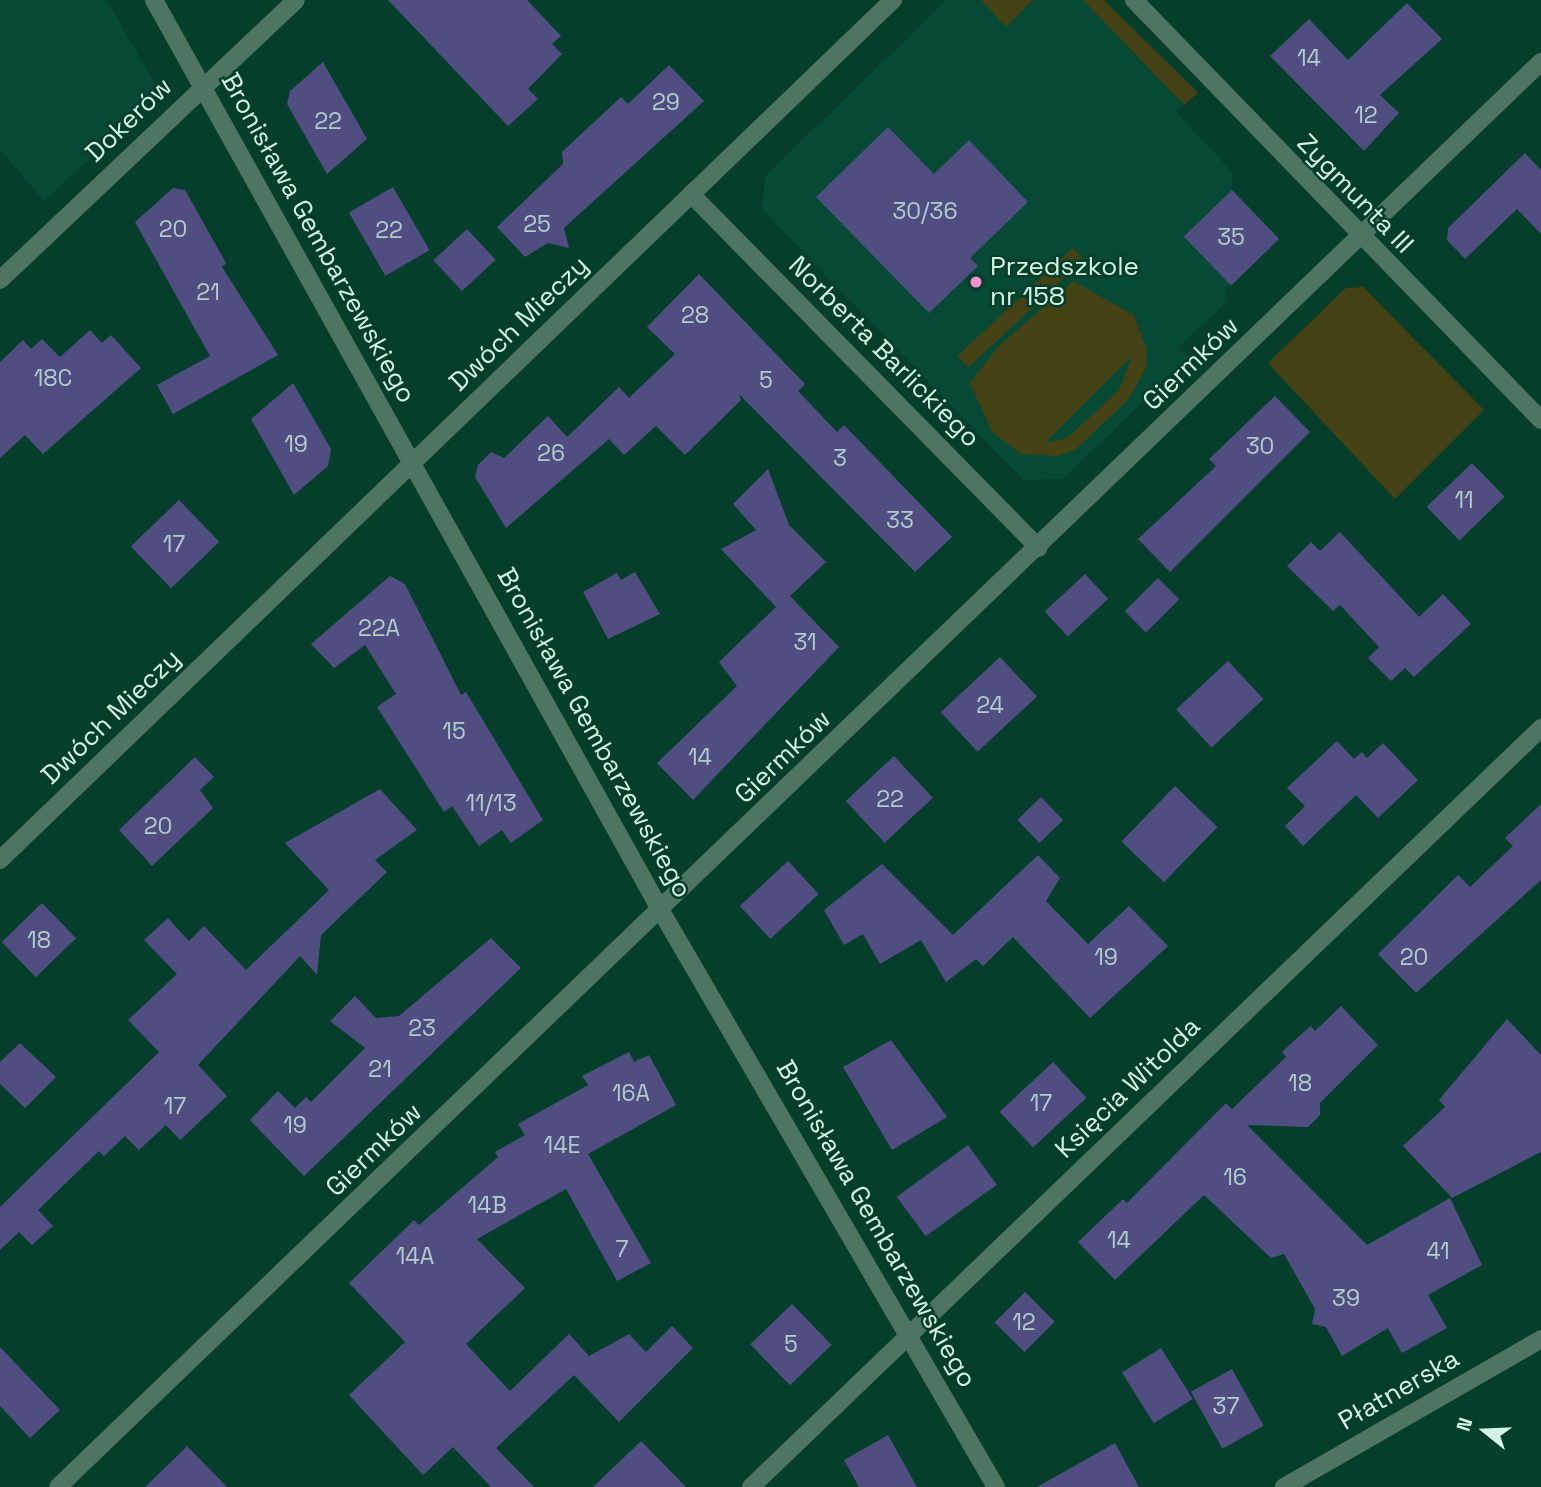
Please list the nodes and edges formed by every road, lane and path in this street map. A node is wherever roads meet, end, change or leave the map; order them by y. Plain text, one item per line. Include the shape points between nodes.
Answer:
1 (154, 0) edge
2 (296, 0) edge
3 (893, 0) edge
4 (1134, 0) edge
5 (1541, 62) edge
6 (203, 86) junction
7 (691, 194) junction
8 (1359, 237) junction
9 (0, 280) edge
10 (1541, 420) edge
11 (414, 465) junction
12 (1039, 548) junction
13 (1541, 728) edge
14 (0, 860) edge
15 (661, 911) junction
16 (911, 1332) junction
17 (1541, 1339) edge
18 (58, 1487) edge
19 (751, 1487) edge
20 (996, 1487) edge
21 (1284, 1487) edge

1 - 6 street, Bronisława Gembarzewskiego
2 - 6 street, Dokerów
3 - 7 street, Dwóch Mieczy
4 - 8 street, Zygmunta III
5 - 8 street, Giermków
6 - 9 street, Dokerów
6 - 11 street, Bronisława Gembarzewskiego
7 - 11 street, Dwóch Mieczy
7 - 12 street, Norberta Barlickiego
8 - 10 street, Zygmunta III
8 - 12 street, Giermków
11 - 14 street, Dwóch Mieczy
11 - 15 street, Bronisława Gembarzewskiego
12 - 15 street, Giermków
13 - 16 street, Księcia Witolda
15 - 16 street, Bronisława Gembarzewskiego
15 - 18 street, Giermków
16 - 19 street, Księcia Witolda
16 - 20 street, Bronisława Gembarzewskiego
17 - 21 street, Płatnerska

